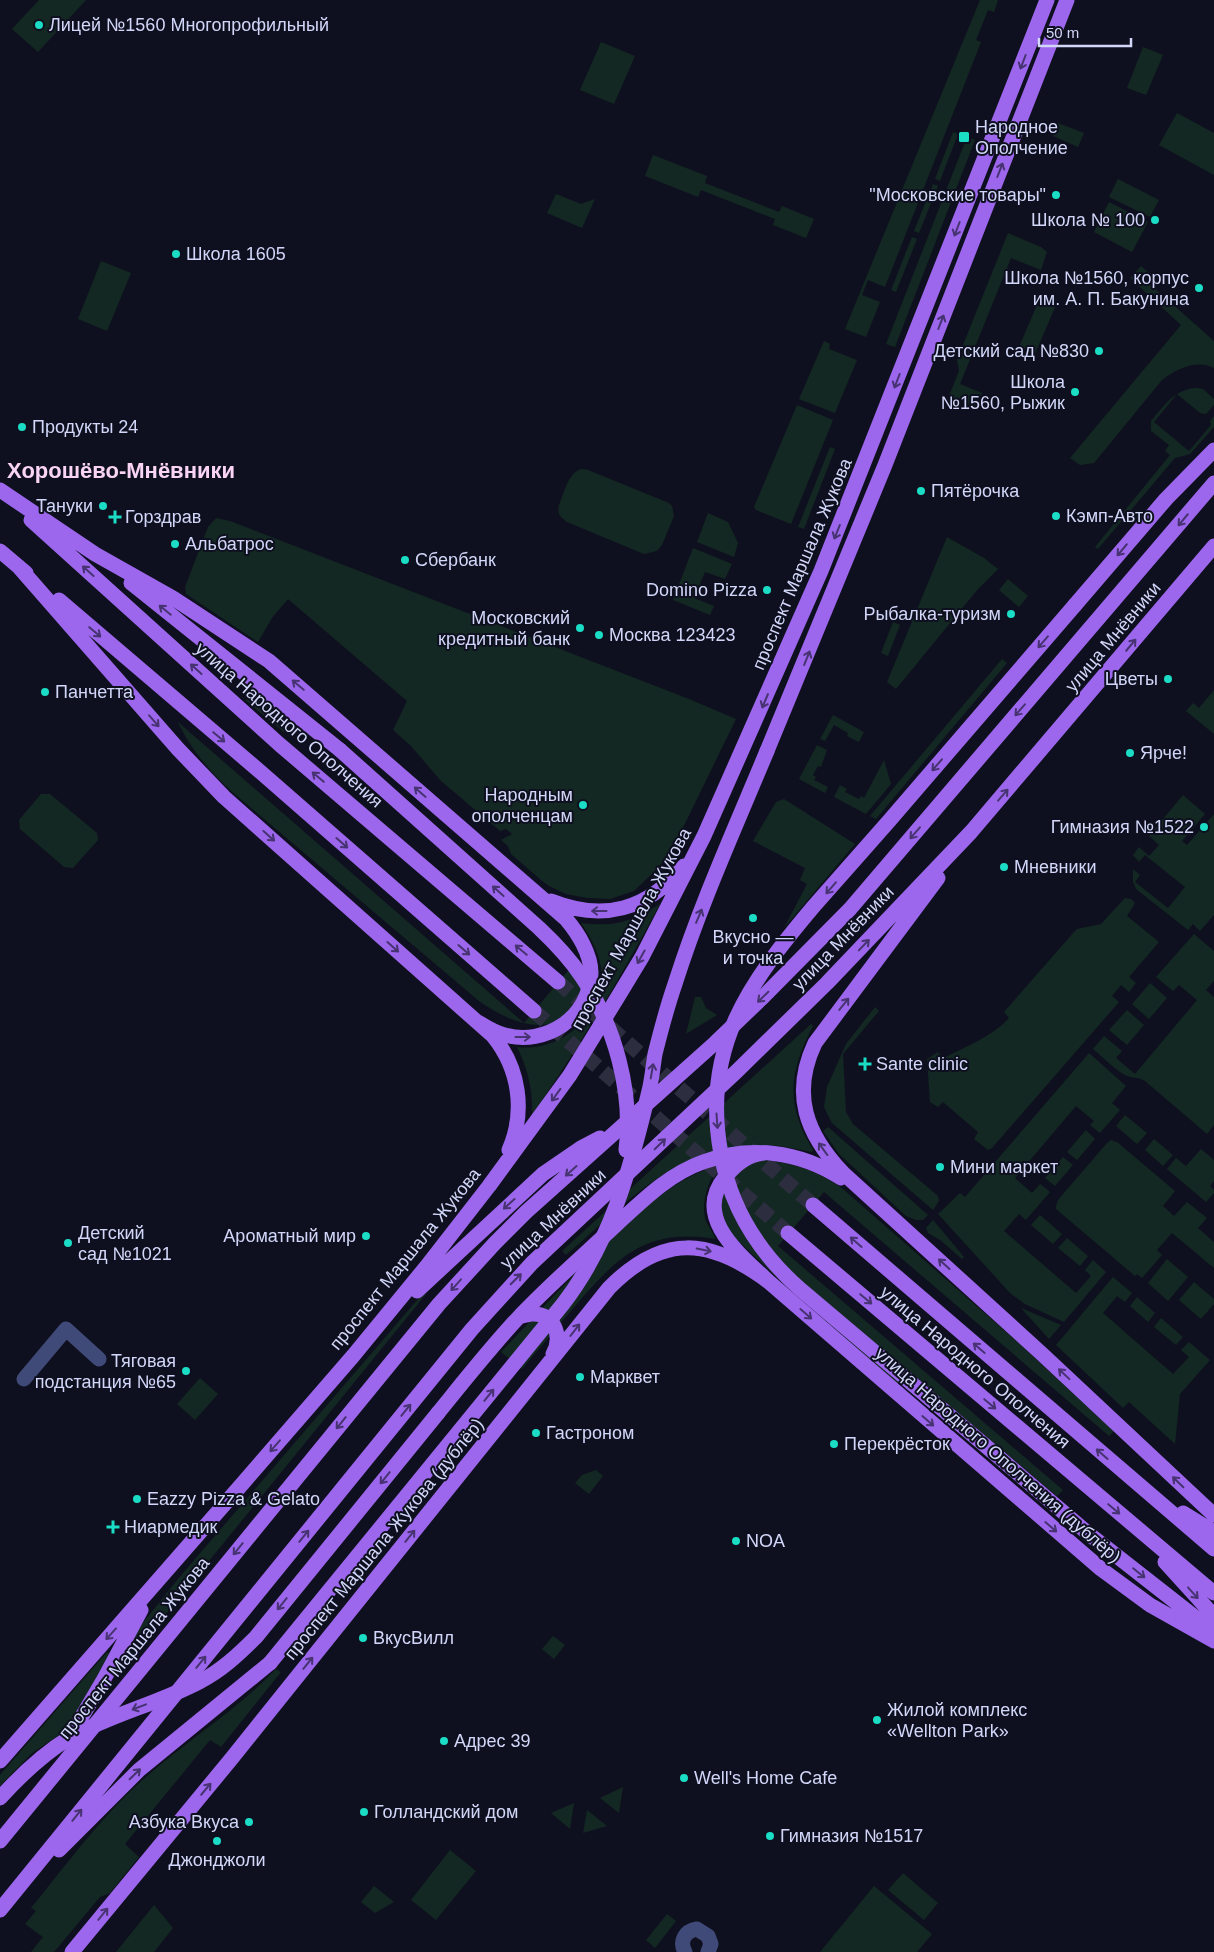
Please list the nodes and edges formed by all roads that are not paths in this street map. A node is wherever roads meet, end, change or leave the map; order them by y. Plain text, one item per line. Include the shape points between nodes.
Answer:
1 (1047, 0) edge
2 (1068, 0) edge
3 (1214, 450) edge
4 (1214, 482) edge
5 (0, 491) edge
6 (1214, 546) edge
7 (0, 551) edge
8 (95, 554) junction
9 (18, 566) junction
10 (971, 832) junction
11 (704, 836) junction
12 (542, 897) junction
13 (558, 982) tunnel mouth
14 (534, 1011) tunnel mouth
15 (478, 1022) junction
16 (621, 1127) junction
17 (764, 1153) junction
18 (489, 1186) junction
19 (622, 1186) junction
20 (813, 1204) tunnel mouth
21 (882, 1209) junction
22 (788, 1233) tunnel mouth
23 (769, 1282) junction
24 (519, 1317) junction
25 (353, 1356) junction
26 (99, 1359) dead end
27 (545, 1368) junction
28 (24, 1379) dead end
29 (1139, 1485) junction
30 (1214, 1515) edge
31 (1138, 1530) junction
32 (1214, 1532) edge
33 (1214, 1549) edge
34 (167, 1571) junction
35 (1214, 1593) edge
36 (1214, 1616) edge
37 (1214, 1632) edge
38 (1214, 1641) edge
39 (0, 1760) edge
40 (0, 1798) edge
41 (22, 1815) junction
42 (0, 1841) edge
43 (13, 1894) junction
44 (0, 1910) edge
45 (72, 1952) edge
46 (685, 1952) edge
47 (708, 1952) edge

1 -> 11 main road, проспект Маршала Жукова via 821,571
19 -> 2 main road, bridge via 684,954 889,456
3 -> 37 main road, bridge via 1166,499 804,918 760,974 735,1018 726,1042 716,1095 716,1121 724,1172 740,1213 761,1249 779,1271 1090,1535
4 -> 16 main road, улица Мнёвники via 850,909 763,997
5 - 8 main road
13 -> 5 main road, улица Народного Ополчения via 279,744
10 -> 6 main road, улица Мнёвники
7 - 9 main road
12 -> 8 main road via 269,661 173,598
19 -> 8 main road, bridge via 627,1128 625,1090 599,1005 562,950 340,750
9 -> 14 main road
9 -> 15 main road via 224,797
21 -> 10 main road via 834,1163 816,1140 804,1107 803,1074 807,1059 824,1028
43 -> 10 main road, улица Мнёвники via 511,1284 827,983
11 -> 12 main road via 672,879 630,907 585,911
11 -> 18 main road, проспект Маршала Жукова via 619,996 570,1075
15 -> 12 main road via 506,1036 533,1037 568,1023 583,1001 591,975 584,948 570,924
15 - 18 main road via 506,1053 516,1081 519,1103 514,1140
16 -> 25 main road via 581,1148 543,1174 435,1273
16 -> 41 main road, проспект Маршала Жукова via 526,1212 439,1304
17 - 21 main road via 794,1156 816,1164
17 - 23 main road via 748,1157 730,1171 717,1189 714,1212 724,1235
17 - 24 main road via 704,1162 674,1177 631,1210
18 - 25 main road, проспект Маршала Жукова
43 -> 19 main road, bridge via 139,1770 270,1663 577,1285 600,1246
29 -> 20 main road, улица Народного Ополчения
30 -> 21 main road
22 -> 31 main road, улица Народного Ополчения
27 -> 23 main road, проспект Маршала Жукова (дублёр) via 615,1282 657,1253 680,1248 706,1250 734,1260
23 -> 38 main road, улица Народного Ополчения (дублёр) via 1101,1569 1150,1605
24 - 27 main road via 540,1315 555,1326 558,1334 555,1349
24 -> 40 main road, bridge via 239,1654 201,1682 69,1738 37,1760
25 -> 34 main road, проспект Маршала Жукова
26 - 28 street via 66,1329
45 -> 27 main road, проспект Маршала Жукова (дублёр)
29 - 32 main road
29 - 33 main road
31 - 35 main road
31 -> 36 main road
34 -> 39 main road, проспект Маршала Жукова
34 - 41 main road via 133,1623 104,1679
41 - 42 main road, проспект Маршала Жукова
43 - 44 main road
46 - 47 street via 682,1944 685,1935 697,1929 708,1936 711,1944

